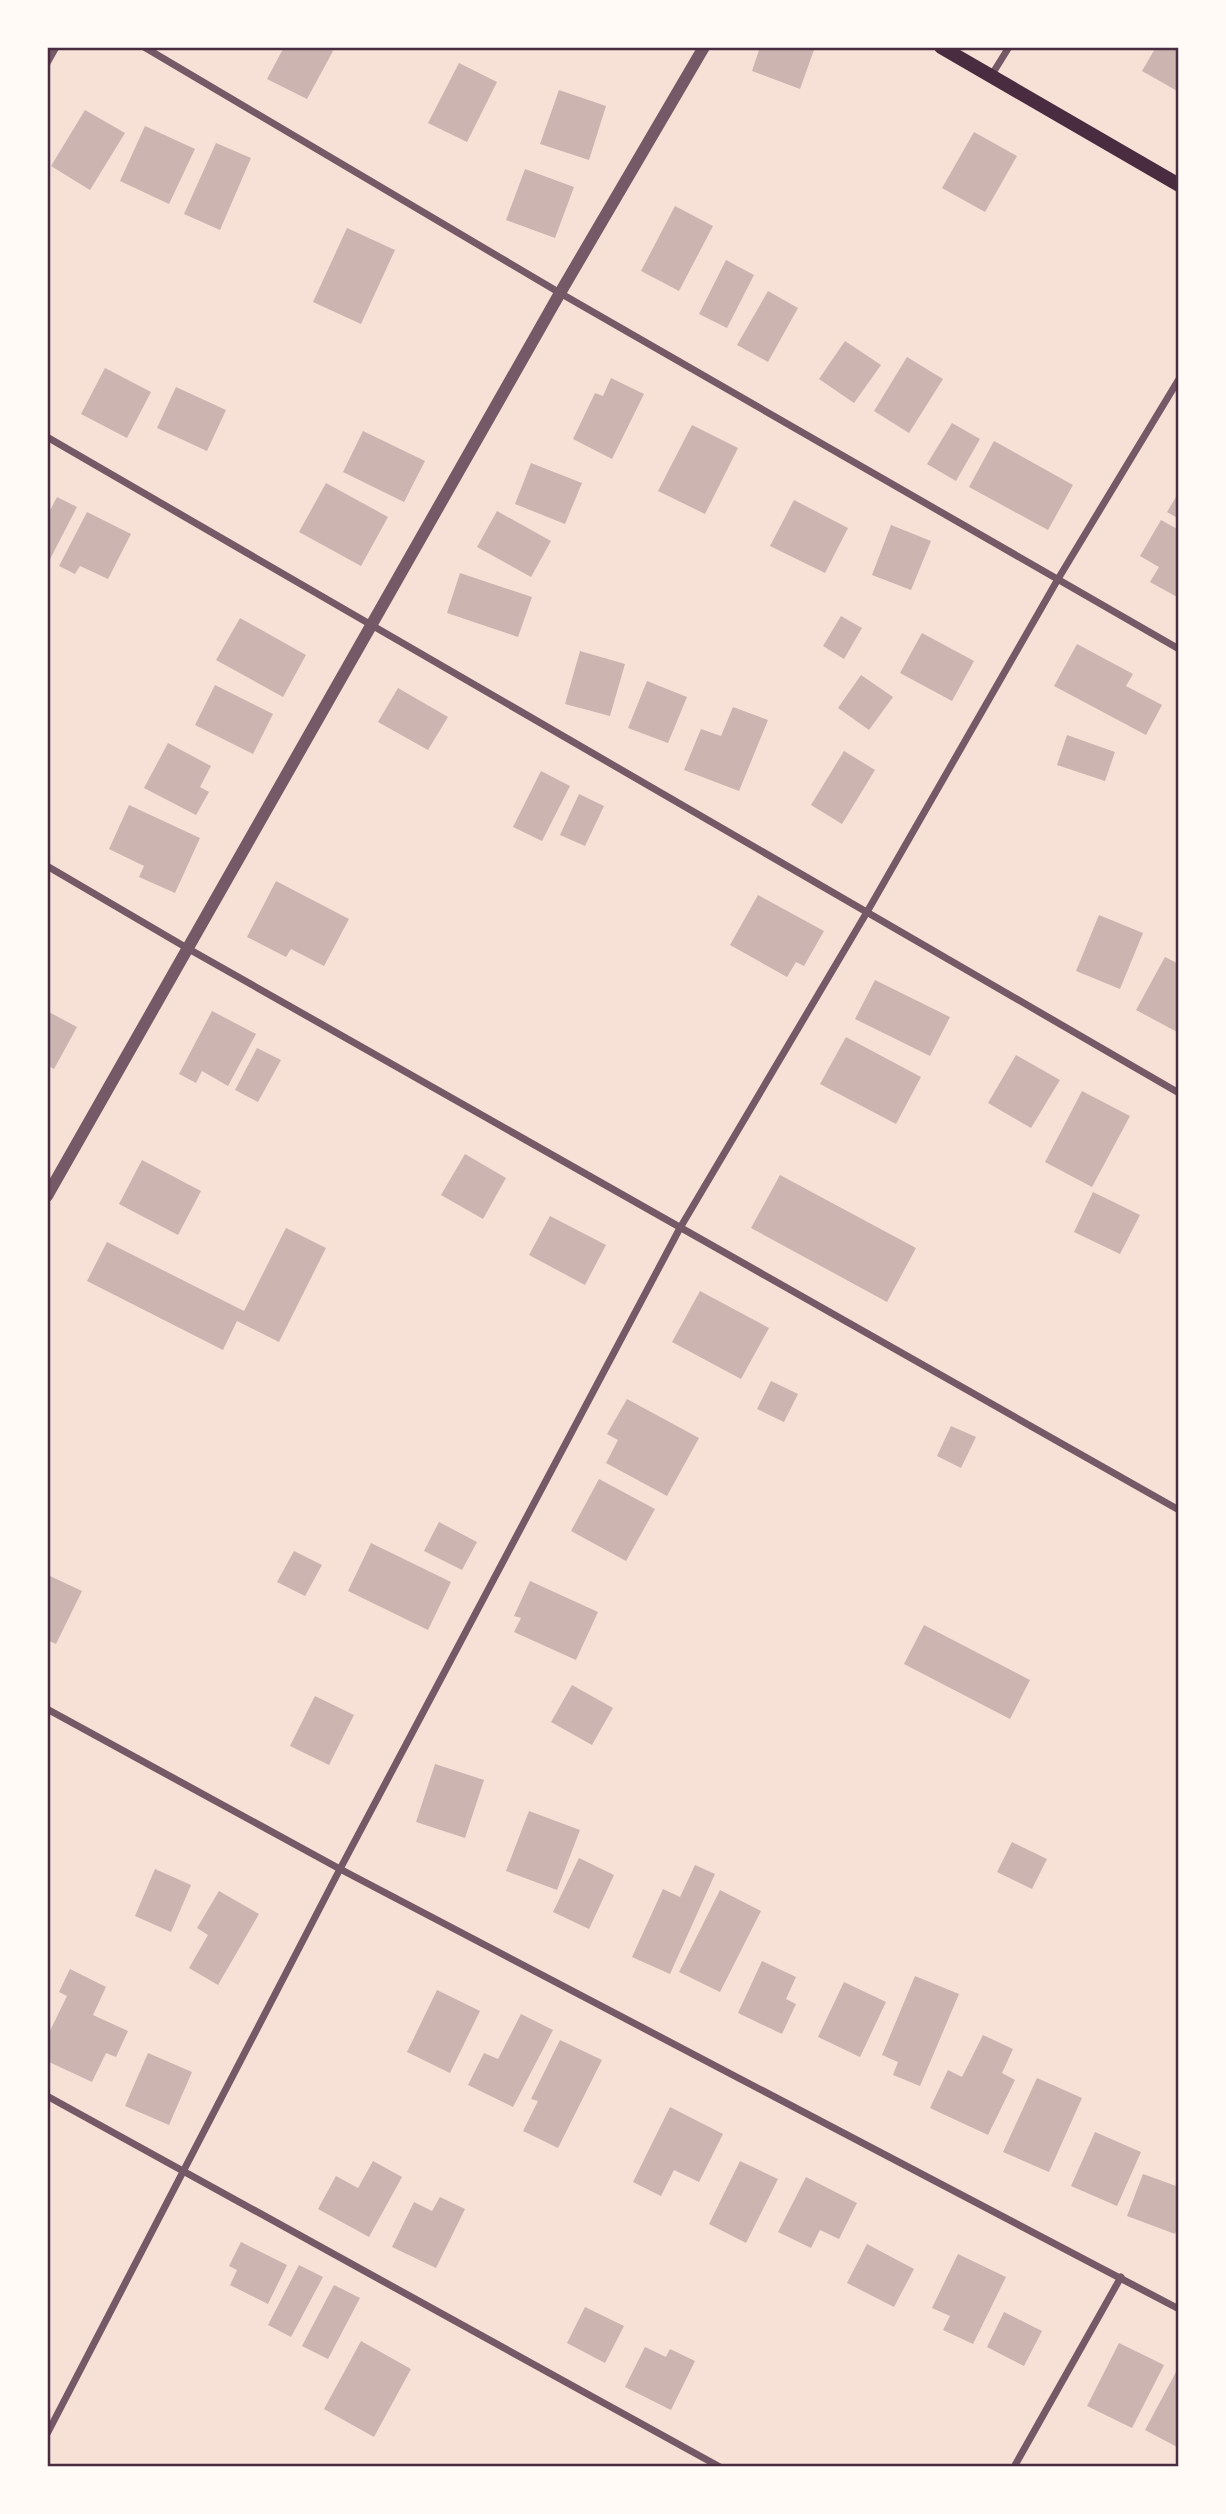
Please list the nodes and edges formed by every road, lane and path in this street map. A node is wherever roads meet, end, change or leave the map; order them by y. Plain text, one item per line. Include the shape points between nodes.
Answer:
1 (56, 47) edge
2 (144, 47) edge
3 (704, 47) edge
4 (941, 47) edge
5 (1009, 47) edge
6 (47, 63) edge
7 (991, 76) junction
8 (1179, 185) edge
9 (560, 293) junction
10 (1179, 379) edge
11 (47, 437) edge
12 (1058, 579) junction
13 (371, 624) junction
14 (1179, 649) edge
15 (47, 866) edge
16 (867, 912) junction
17 (187, 948) junction
18 (1179, 1093) edge
19 (47, 1196) edge
20 (680, 1228) junction
21 (1179, 1510) edge
22 (47, 1709) edge
23 (340, 1869) junction
24 (47, 2096) edge
25 (184, 2170) junction
26 (1121, 2277) junction
27 (1179, 2309) edge
28 (47, 2434) edge
29 (720, 2467) edge
30 (1014, 2467) edge

1 - 6 street
2 - 9 street
3 - 9 street
4 - 7 main road
5 - 7 street
7 - 8 main road
9 - 12 street
9 - 13 street
10 - 12 street
11 - 13 street
12 - 14 street
12 - 16 street
13 - 16 street
13 - 17 street
15 - 17 street
16 - 18 street
16 - 20 street
17 - 19 street
17 - 20 street
20 - 21 street
20 - 23 street
22 - 23 street
23 - 25 street
23 - 26 street
24 - 25 street
25 - 28 street
25 - 29 street
26 - 27 street
26 - 30 street

